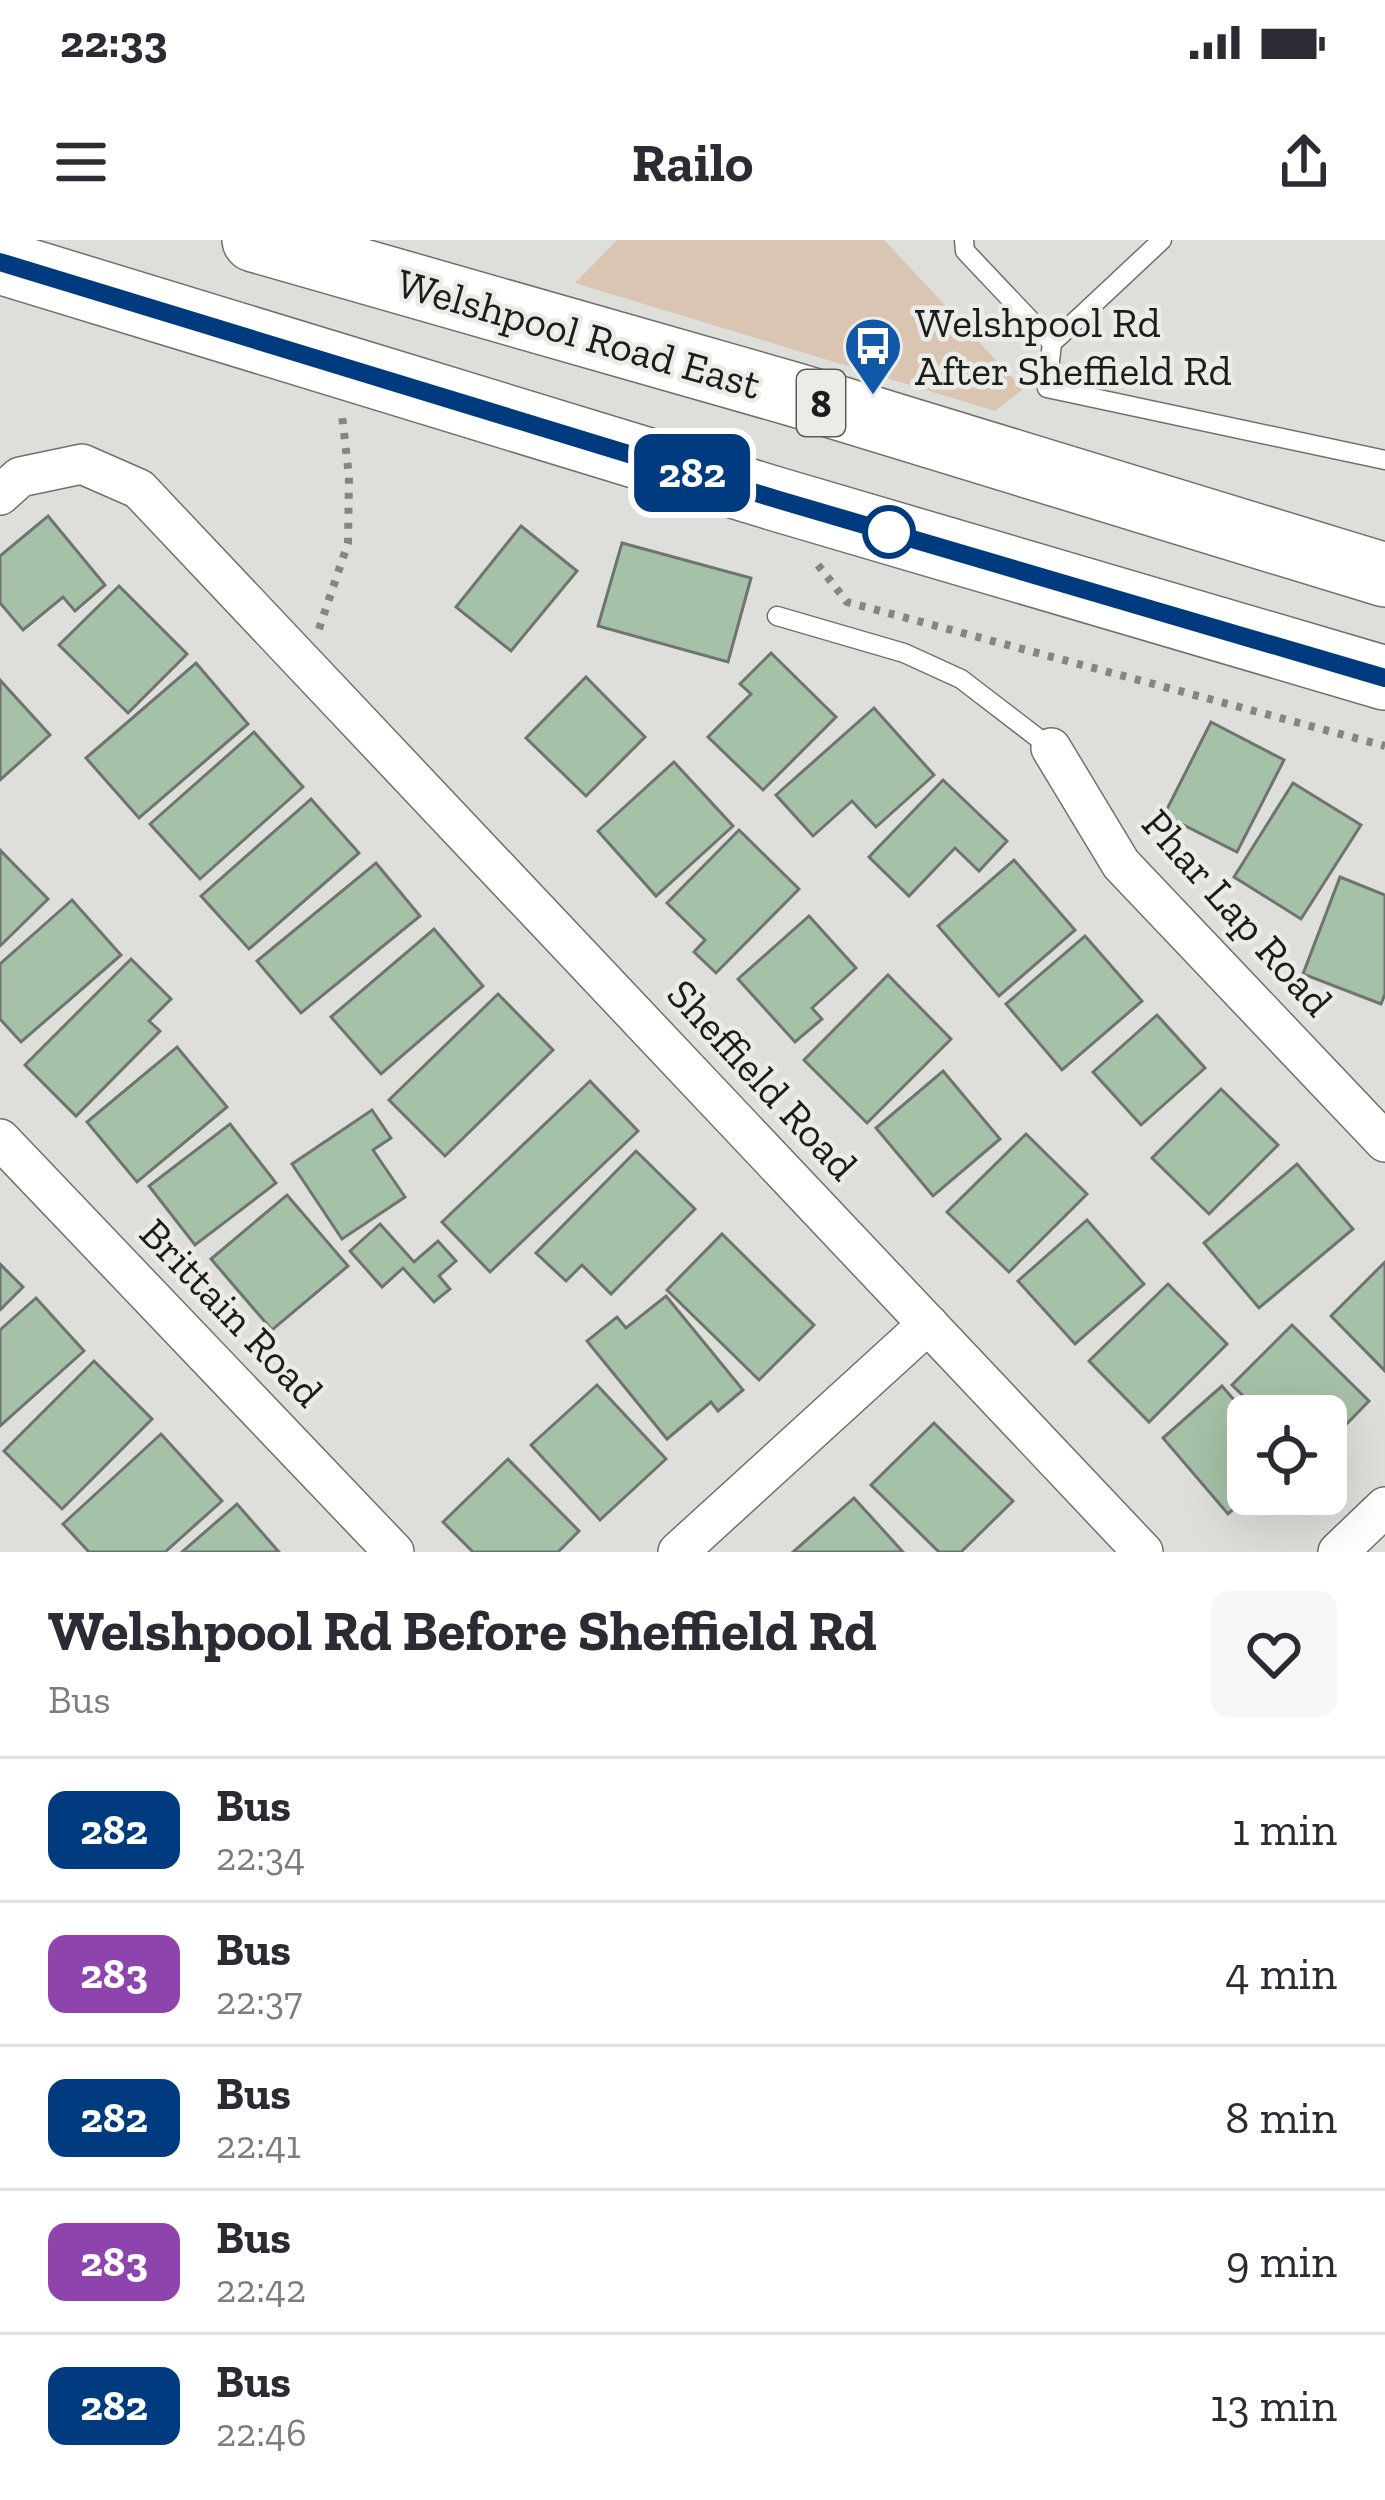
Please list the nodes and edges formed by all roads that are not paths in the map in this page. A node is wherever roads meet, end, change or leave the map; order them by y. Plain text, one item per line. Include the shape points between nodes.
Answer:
1 (254, 240) edge
2 (964, 240) edge
3 (1162, 240) edge
4 (0, 262) edge
5 (1052, 343) junction
6 (1385, 460) edge
7 (0, 495) edge
8 (1385, 575) edge
9 (776, 616) dead end
10 (1385, 678) edge
11 (1051, 748) joint
12 (0, 1139) edge
13 (1385, 1142) edge
14 (928, 1324) junction
15 (1385, 1507) edge
16 (394, 1552) edge
17 (678, 1552) edge
18 (1143, 1552) edge
19 (1338, 1552) edge

1 - 8 highway, Welshpool Road East / 8
2 - 5 lane via 965,251
3 - 5 lane
4 - 10 highway
5 - 6 lane via 1047,388
7 - 14 street, Sheffield Road via 20,477 82,464 139,489
9 - 11 lane, Phar Lap Road via 904,653 961,680
11 - 13 street, Phar Lap Road via 1121,864
12 - 16 street, Brittain Road
14 - 17 street
14 - 18 street, Sheffield Road
15 - 19 street

